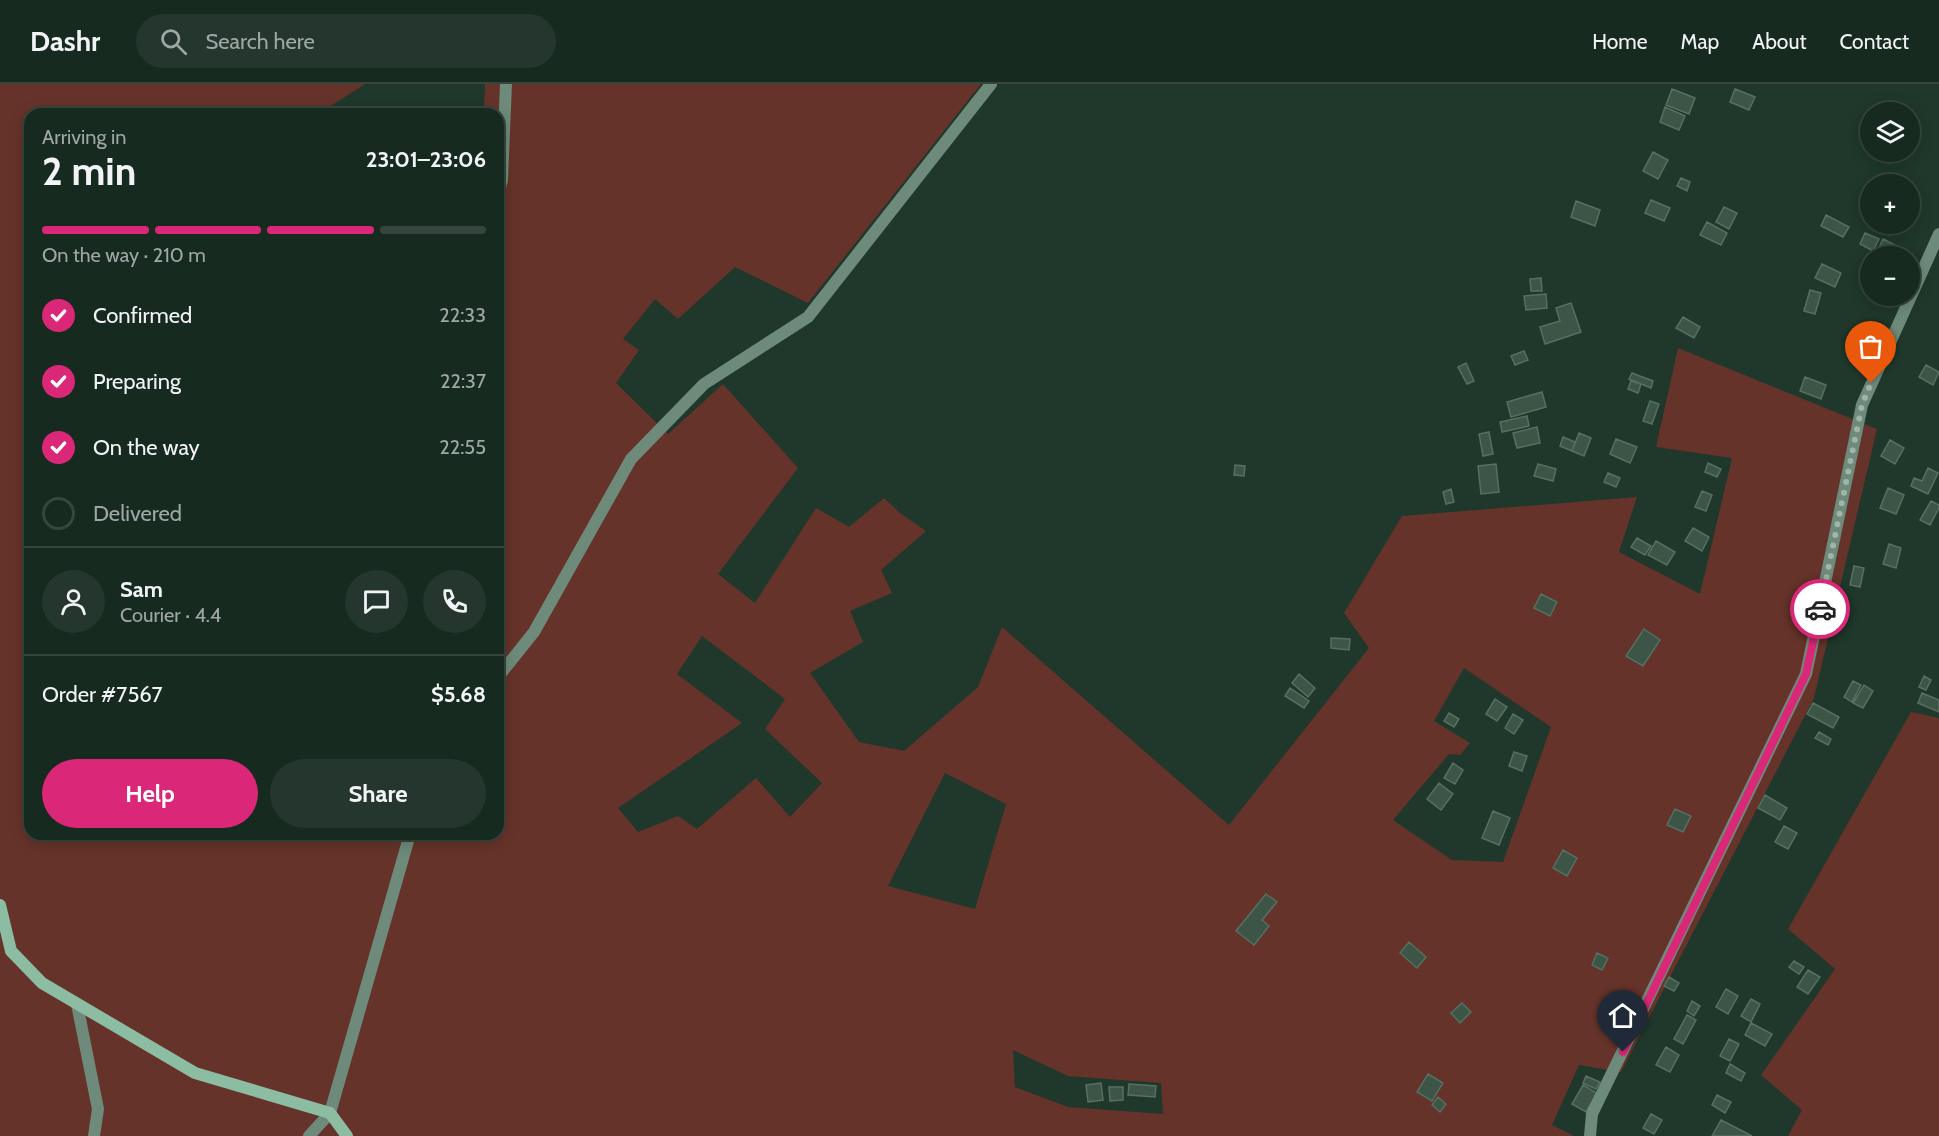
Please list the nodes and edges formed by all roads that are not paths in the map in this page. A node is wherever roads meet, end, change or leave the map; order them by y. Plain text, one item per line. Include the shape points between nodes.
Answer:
1 (506, 84) edge
2 (991, 84) edge
3 (504, 132) edge
4 (1939, 234) edge
5 (504, 670) edge
6 (408, 840) edge
7 (0, 904) edge
8 (77, 1004) junction
9 (330, 1113) junction
10 (94, 1136) edge
11 (309, 1136) edge
12 (347, 1136) edge
13 (1590, 1136) edge

1 - 3 street
2 - 5 street via 808,317 704,384 631,459 534,632
4 - 13 street via 1862,405 1806,674 1592,1114
6 - 9 street
7 - 8 street via 10,951 42,983
8 - 9 street via 195,1073
8 - 10 street via 98,1109
9 - 11 street
9 - 12 street

